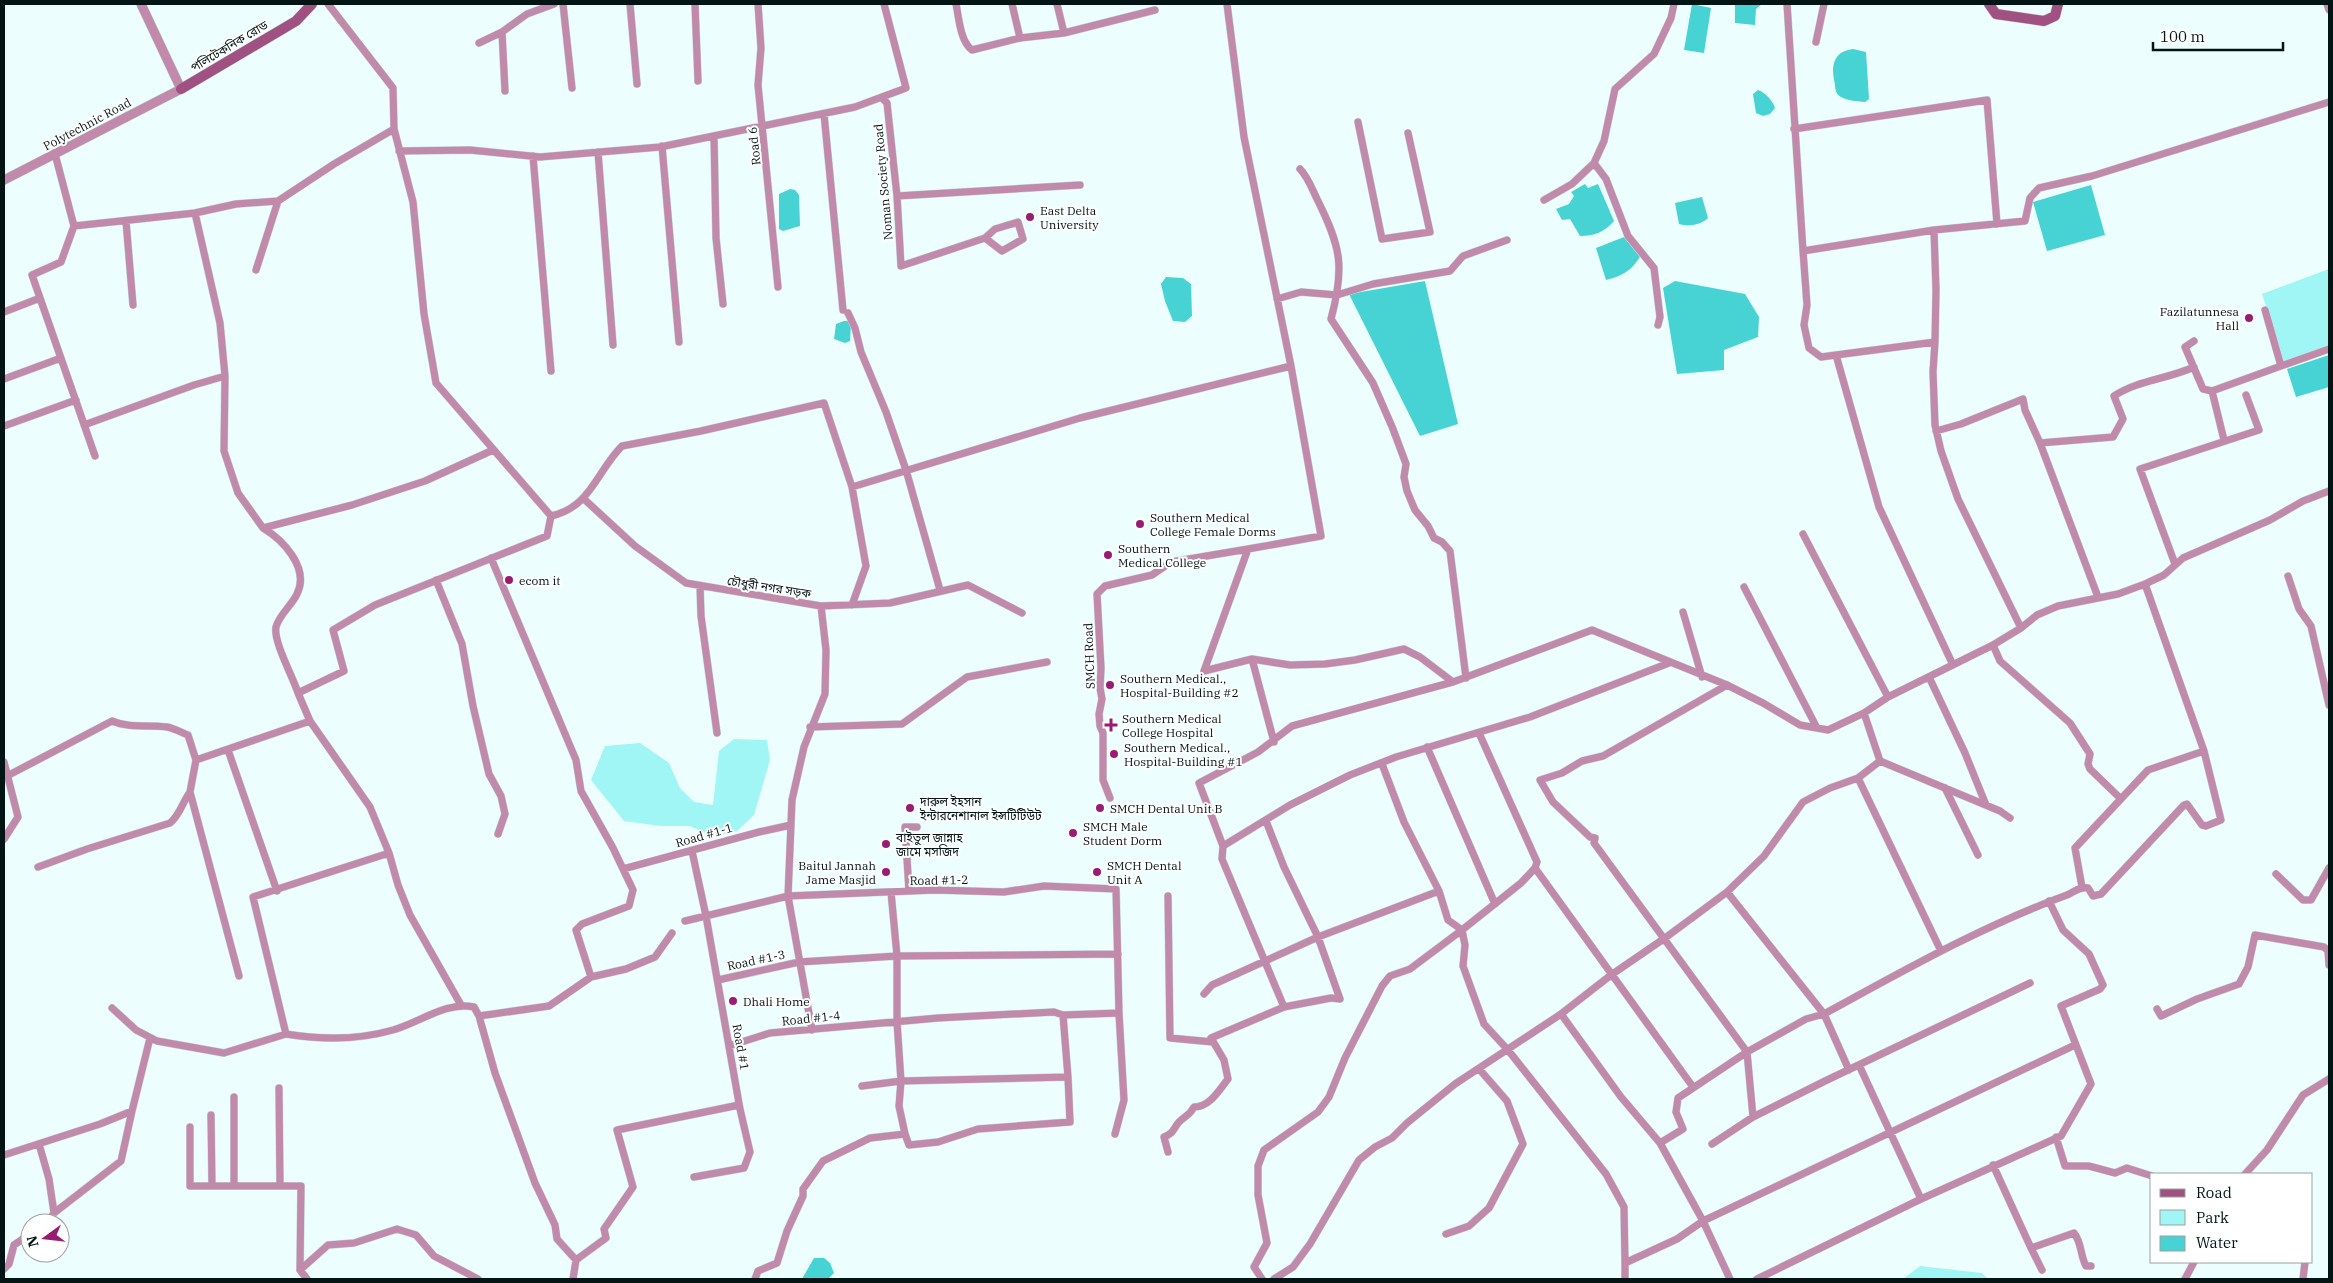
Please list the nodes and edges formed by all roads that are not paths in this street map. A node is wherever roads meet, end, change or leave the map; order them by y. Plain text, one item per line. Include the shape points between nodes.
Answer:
1 (141, 4) edge
2 (312, 4) edge
3 (328, 4) edge
4 (554, 4) edge
5 (563, 4) edge
6 (630, 4) edge
7 (695, 4) edge
8 (758, 4) edge
9 (884, 4) edge
10 (956, 4) edge
11 (1012, 4) edge
12 (1057, 4) edge
13 (1227, 4) edge
14 (1674, 4) edge
15 (1787, 4) edge
16 (1824, 4) edge
17 (1989, 4) edge
18 (2058, 4) edge
19 (2327, 4) edge
20 (1155, 10) dead end
21 (2329, 10) edge
22 (502, 32) junction
23 (1064, 33) junction
24 (1020, 38) junction
25 (1816, 42) dead end
26 (479, 43) dead end
27 (698, 81) dead end
28 (637, 84) dead end
29 (572, 88) dead end
30 (181, 89) junction
31 (505, 91) dead end
32 (882, 98) junction
33 (2329, 102) edge
34 (824, 114) junction
35 (1358, 122) dead end
36 (764, 126) junction
37 (394, 129) junction
38 (1794, 129) junction
39 (1408, 132) dead end
40 (714, 136) junction
41 (662, 146) junction
42 (399, 151) junction
43 (598, 152) junction
44 (55, 154) junction
45 (533, 156) junction
46 (1594, 163) junction
47 (1300, 169) dead end
48 (4, 180) edge
49 (1080, 186) dead end
50 (897, 196) junction
51 (1544, 200) dead end
52 (278, 201) junction
53 (195, 212) junction
54 (126, 221) junction
55 (1997, 224) junction
56 (74, 226) junction
57 (1934, 230) junction
58 (985, 238) junction
59 (1508, 240) dead end
60 (1803, 250) junction
61 (256, 270) dead end
62 (778, 287) dead end
63 (1338, 295) junction
64 (40, 298) junction
65 (1278, 299) junction
66 (723, 304) dead end
67 (133, 305) dead end
68 (2265, 310) dead end
69 (4, 312) edge
70 (1658, 325) dead end
71 (2194, 341) dead end
72 (679, 342) dead end
73 (1935, 342) junction
74 (613, 345) dead end
75 (2329, 349) edge
76 (1836, 355) junction
77 (61, 358) junction
78 (1291, 366) junction
79 (2282, 366) junction
80 (2194, 367) junction
81 (551, 371) dead end
82 (225, 376) junction
83 (4, 379) edge
84 (2212, 391) junction
85 (2246, 395) dead end
86 (76, 400) junction
87 (4, 426) edge
88 (84, 426) junction
89 (1936, 431) junction
90 (2224, 440) junction
91 (2040, 443) junction
92 (493, 450) junction
93 (95, 456) dead end
94 (906, 470) junction
95 (852, 486) junction
96 (2329, 491) edge
97 (584, 499) junction
98 (551, 516) junction
99 (263, 528) junction
100 (1803, 534) dead end
101 (1248, 549) junction
102 (490, 558) junction
103 (2175, 564) junction
104 (2288, 576) dead end
105 (436, 580) junction
106 (2145, 584) junction
107 (700, 586) junction
108 (1744, 587) dead end
109 (940, 590) junction
110 (2098, 597) junction
111 (852, 605) junction
112 (821, 606) junction
113 (1683, 612) dead end
114 (1022, 613) dead end
115 (2022, 628) junction
116 (1993, 644) junction
117 (1252, 659) junction
118 (1047, 662) dead end
119 (1669, 663) junction
120 (1953, 665) junction
121 (1702, 677) junction
122 (1929, 677) junction
123 (1466, 678) junction
124 (1454, 682) junction
125 (1727, 685) junction
126 (298, 693) junction
127 (1888, 697) junction
128 (2329, 704) edge
129 (1864, 713) junction
130 (310, 721) junction
131 (810, 727) junction
132 (1817, 728) junction
133 (717, 733) dead end
134 (1479, 733) junction
135 (1274, 742) junction
136 (1427, 747) junction
137 (228, 750) junction
138 (2204, 751) junction
139 (196, 760) junction
140 (1880, 761) junction
141 (4, 762) edge
142 (1382, 764) junction
143 (7, 776) junction
144 (1858, 778) junction
145 (1945, 788) junction
146 (190, 792) junction
147 (1110, 798) dead end
148 (2121, 799) junction
149 (1986, 805) junction
150 (2010, 818) dead end
151 (1266, 821) junction
152 (791, 826) junction
153 (917, 828) dead end
154 (498, 834) dead end
155 (4, 839) edge
156 (1223, 846) junction
157 (692, 851) junction
158 (389, 853) junction
159 (1978, 855) dead end
160 (38, 867) dead end
161 (1534, 868) junction
162 (2329, 868) edge
163 (623, 869) junction
164 (2276, 874) dead end
165 (2082, 887) junction
166 (276, 891) junction
167 (909, 891) junction
168 (1439, 891) junction
169 (891, 892) junction
170 (1727, 892) junction
171 (788, 896) junction
172 (1168, 896) dead end
173 (2050, 901) junction
174 (1495, 904) junction
175 (706, 916) junction
176 (684, 921) dead end
177 (1462, 930) junction
178 (672, 933) dead end
179 (1318, 937) junction
180 (1665, 938) junction
181 (1941, 951) junction
182 (1118, 954) junction
183 (897, 956) junction
184 (1264, 961) junction
185 (799, 962) junction
186 (2329, 965) edge
187 (1611, 975) junction
188 (239, 976) dead end
189 (591, 977) junction
190 (718, 980) junction
191 (2030, 984) dead end
192 (1204, 994) dead end
193 (461, 1005) junction
194 (1284, 1007) junction
195 (112, 1008) dead end
196 (2157, 1008) dead end
197 (1119, 1013) junction
198 (1561, 1014) junction
199 (1824, 1014) junction
200 (1063, 1015) junction
201 (479, 1016) junction
202 (897, 1022) junction
203 (812, 1030) junction
204 (286, 1034) junction
205 (150, 1038) junction
206 (1213, 1042) junction
207 (2075, 1045) junction
208 (729, 1046) junction
209 (1508, 1050) junction
210 (1747, 1052) junction
211 (1859, 1065) junction
212 (1480, 1070) junction
213 (1849, 1070) junction
214 (1068, 1077) junction
215 (2329, 1079) edge
216 (901, 1081) junction
217 (862, 1086) dead end
218 (1693, 1087) junction
219 (279, 1088) dead end
220 (234, 1097) dead end
221 (739, 1104) junction
222 (132, 1111) junction
223 (211, 1115) dead end
224 (1754, 1117) junction
225 (190, 1127) dead end
226 (1890, 1133) junction
227 (905, 1134) junction
228 (1115, 1134) dead end
229 (2056, 1137) junction
230 (1660, 1143) junction
231 (39, 1144) junction
232 (1712, 1144) dead end
233 (1168, 1152) dead end
234 (4, 1155) edge
235 (1993, 1165) junction
236 (2246, 1173) edge
237 (2150, 1175) edge
238 (694, 1177) dead end
239 (212, 1186) junction
240 (234, 1186) junction
241 (280, 1186) junction
242 (1921, 1199) junction
243 (54, 1213) joint
244 (1703, 1221) junction
245 (1446, 1234) dead end
246 (20, 1242) edge
247 (2031, 1248) junction
248 (576, 1260) junction
249 (1625, 1263) junction
250 (2193, 1263) edge
251 (2305, 1263) edge
252 (2091, 1266) dead end
253 (4, 1270) edge
254 (300, 1270) junction
255 (2042, 1270) dead end
256 (307, 1279) edge
257 (478, 1279) edge
258 (573, 1279) edge
259 (755, 1279) edge
260 (1262, 1279) edge
261 (1274, 1279) edge
262 (1625, 1279) edge
263 (1730, 1279) edge
264 (1757, 1279) edge
265 (2184, 1279) edge
266 (2303, 1279) edge

1 - 30 street
2 - 30 main road, পলিটেকনিক রোড via 296,21
3 - 37 street via 392,88
4 - 22 street via 527,14
5 - 29 street
6 - 28 street
7 - 27 street
8 - 36 street, Road 6 via 761,48 758,85
9 - 32 street via 906,88
10 - 24 street via 966,46 972,50
11 - 24 street
12 - 23 street
13 - 65 street via 1244,137
14 - 46 street via 1654,54 1615,89 1604,141
15 - 38 street
16 - 25 street
17 - 18 main road via 1996,14 2044,21 2055,16
19 - 21 street
20 - 23 street
22 - 26 street
22 - 31 street
23 - 24 street
30 - 44 street, Polytechnic Road
32 - 34 street
32 - 50 street, Noman Society Road via 887,103
33 - 55 street via 2092,176 2039,188 2030,198 2025,221
34 - 36 street
34 - 94 street via 846,312 855,328
35 - 39 street via 1382,239 1430,232
36 - 40 street
36 - 62 street, Road 6
37 - 42 street
37 - 52 street
38 - 55 street via 1987,100
38 - 60 street
40 - 41 street
40 - 66 street via 716,238
41 - 43 street
41 - 72 street
42 - 45 street via 470,150
42 - 92 street via 413,202 424,314 436,383
43 - 45 street
43 - 74 street
44 - 48 street, Polytechnic Road
44 - 56 street
45 - 81 street
46 - 51 street via 1572,184
46 - 70 street via 1606,179 1628,236 1654,268 1660,317
47 - 63 street via 1338,246
49 - 50 street
50 - 58 street, Noman Society Road via 902,266
52 - 53 street via 236,204
52 - 61 street
53 - 54 street
53 - 82 street via 220,323
54 - 56 street
54 - 67 street
55 - 57 street
56 - 64 street via 62,262 32,276
57 - 60 street
57 - 73 street
58 - 58 street via 1002,251 1023,239 1018,222 995,230
59 - 63 street via 1463,256 1450,271 1373,284
60 - 76 street via 1807,305 1804,325 1809,348 1821,357
63 - 65 street via 1301,292
63 - 123 street via 1331,319 1373,383 1406,464 1404,477 1412,504 1434,538 1450,551
64 - 69 street
64 - 77 street
65 - 78 street
68 - 79 street
71 - 80 street via 2186,347
73 - 76 street
73 - 89 street
75 - 79 street
76 - 120 street via 1879,507
77 - 83 street
77 - 86 street
78 - 94 street via 1080,418
78 - 101 street via 1321,536
79 - 84 street
80 - 84 street via 2203,389
80 - 91 street via 2178,375 2124,389 2114,396 2123,419 2113,437
82 - 88 street
82 - 99 street via 227,419 224,451 238,493
84 - 90 street
85 - 90 street via 2259,430
86 - 87 street
86 - 88 street
88 - 93 street
89 - 91 street via 2023,399
89 - 115 street via 1958,499
90 - 103 street via 2140,469
91 - 110 street
92 - 98 street
92 - 99 street via 424,481 352,505
94 - 95 street
94 - 109 street
95 - 97 street via 824,403 622,446
95 - 111 street via 866,566
96 - 103 street
97 - 98 street via 566,512
97 - 107 street, চৌধুরী নগর সড়ক via 635,546 686,583
98 - 102 street via 546,536
99 - 126 street via 293,553 298,566 298,593 276,626 277,638
100 - 127 street
101 - 117 street via 1204,671
101 - 147 street, SMCH Road via 1171,562 1152,574 1105,586 1097,594 1102,698 1099,714 1104,733 1103,780
102 - 105 street
102 - 163 street via 576,760 582,791
103 - 106 street via 2164,575
104 - 128 street via 2299,609 2311,626
105 - 126 street via 375,605 333,630 344,671
105 - 154 street via 462,644 489,774 506,814
106 - 110 street
106 - 138 street
107 - 112 street, চৌধুরী নগর সড়ক
107 - 133 street
108 - 132 street
109 - 111 street via 890,603
109 - 114 street via 968,585
110 - 115 street via 2047,610
111 - 112 street
112 - 131 street, চৌধুরী নগর সড়ক via 826,650 825,694
113 - 121 street
115 - 116 street
116 - 120 street
116 - 148 street via 2000,661 2070,723 2090,754 2090,769
117 - 124 street via 1290,666 1325,664 1404,648
117 - 135 street
118 - 131 street via 966,677 902,724
119 - 121 street
119 - 123 street via 1592,630
119 - 134 street via 1530,717
120 - 122 street
121 - 125 street
122 - 127 street
122 - 149 street
123 - 124 street
124 - 135 street via 1292,726
125 - 132 street via 1800,725
125 - 180 street via 1604,756 1582,761 1562,773 1540,780 1552,802 1595,838 1594,844
126 - 130 street
127 - 129 street
129 - 132 street via 1828,730
129 - 140 street
130 - 137 street
130 - 158 street via 370,807
131 - 152 street, চৌধুরী নগর সড়ক via 792,800
134 - 136 street
134 - 161 street via 1537,862
135 - 156 street via 1200,783
136 - 142 street
136 - 174 street
137 - 139 street
137 - 166 street
138 - 148 street via 2148,770
138 - 165 street via 2221,820 2202,825 2187,804 2184,805 2101,894 2093,896 2088,888
139 - 143 street via 188,735 168,727 138,728 112,722
139 - 146 street
140 - 144 street
140 - 145 street
141 - 143 street
142 - 151 street via 1350,775 1290,804
142 - 168 street via 1404,822
143 - 155 street via 18,816
144 - 170 street via 1804,802 1764,856
144 - 181 street
145 - 149 street
145 - 159 street
146 - 160 street via 178,816 170,823 87,848
146 - 188 street
148 - 165 street via 2075,848
149 - 150 street
151 - 156 street
151 - 179 street
152 - 157 street, Road #1-1
152 - 171 street, চৌধুরী নগর সড়ক
153 - 167 street via 905,827
156 - 184 street via 1222,858
157 - 163 street, Road #1-1
157 - 175 street, Road #1
158 - 166 street
158 - 193 street via 410,915
161 - 174 street
161 - 187 street
162 - 164 street via 2311,900 2303,900
163 - 189 street via 633,890 629,906 582,924 576,930
165 - 173 street
166 - 204 street via 253,897
167 - 169 street, Road #1-2
167 - 182 street, Road #1-2 via 1004,892 1044,886 1116,890
168 - 177 street via 1448,920
168 - 179 street
169 - 171 street, Road #1-2
169 - 183 street
170 - 180 street
170 - 199 street
171 - 175 street
171 - 185 street, চৌধুরী নগর সড়ক
172 - 206 street via 1170,1038
173 - 181 street
173 - 207 street via 2063,930 2088,954 2102,981 2100,989 2061,1006
174 - 177 street
175 - 176 street
175 - 190 street, Road #1
177 - 209 street via 1464,966 1484,1024
177 - 260 street via 1410,969 1390,976 1345,1058 1329,1098 1318,1112 1264,1150 1258,1166 1258,1195 1267,1242 1254,1267
178 - 189 street via 655,957 626,969
179 - 184 street
179 - 194 street via 1340,999
180 - 187 street
180 - 210 street
181 - 199 street
182 - 183 street, Road #1-3
182 - 197 street
183 - 185 street, Road #1-3
183 - 202 street
184 - 192 street via 1212,985
184 - 194 street
185 - 190 street, Road #1-3
185 - 203 street, চৌধুরী নগর সড়ক
186 - 196 street via 2328,952 2324,947 2255,935 2248,967 2239,984 2161,1016
187 - 198 street
187 - 218 street
189 - 201 street via 549,1006
190 - 208 street, Road #1
191 - 211 street
193 - 201 street via 474,1007
193 - 204 street via 394,1030 352,1039
194 - 206 street via 1211,1038
195 - 205 street
197 - 200 street, Road #1-4
197 - 228 street via 1124,1100
198 - 209 street
198 - 230 street via 1621,1097
199 - 210 street via 1806,1018
199 - 213 street
200 - 202 street, Road #1-4 via 1054,1012
200 - 214 street
201 - 248 street via 495,1073 535,1183 555,1225 557,1239
202 - 203 street, Road #1-4
202 - 216 street
203 - 208 street, Road #1-4 via 770,1033
204 - 205 street via 224,1053
205 - 222 street
206 - 233 street via 1224,1060 1228,1078 1202,1107 1194,1107 1190,1115 1179,1122 1173,1134 1164,1137
207 - 226 street
207 - 229 street via 2091,1084 2061,1136
208 - 221 street, Road #1
209 - 212 street
209 - 249 street via 1606,1174 1624,1207
210 - 218 street
210 - 224 street
211 - 213 street
211 - 226 street
212 - 245 street via 1507,1101 1523,1144 1489,1208 1469,1226
212 - 261 street via 1455,1084 1392,1138 1359,1160 1310,1244 1293,1266
213 - 224 street
214 - 216 street
214 - 227 street via 1070,1122 978,1129 938,1142 909,1145
215 - 236 street via 2303,1095 2267,1150
216 - 217 street
216 - 227 street via 899,1106
218 - 230 street via 1678,1098 1676,1112 1683,1129
219 - 241 street
220 - 240 street
221 - 238 street, Road #1 via 750,1152 744,1168
221 - 248 street via 617,1130 633,1187 604,1229 606,1238
222 - 231 street
222 - 243 street via 121,1161
223 - 239 street
224 - 232 street
225 - 239 street via 190,1184 192,1187
226 - 242 street
226 - 244 street
227 - 259 street via 870,1138 823,1161 803,1189 777,1263 758,1271
229 - 235 street
229 - 237 street via 2065,1166 2089,1166 2115,1173 2127,1168
230 - 244 street
231 - 234 street
231 - 243 street via 50,1179
235 - 242 street
235 - 247 street
239 - 240 street
240 - 241 street
241 - 254 street via 301,1186
242 - 264 street
244 - 249 street via 1678,1239
244 - 263 street
246 - 253 street via 14,1246
247 - 252 street via 2074,1234 2079,1240 2081,1257 2086,1266
247 - 255 street
248 - 258 street
249 - 262 street
250 - 265 street
251 - 266 street
254 - 256 street
254 - 257 street via 328,1245 354,1243 396,1229 416,1235 434,1256

